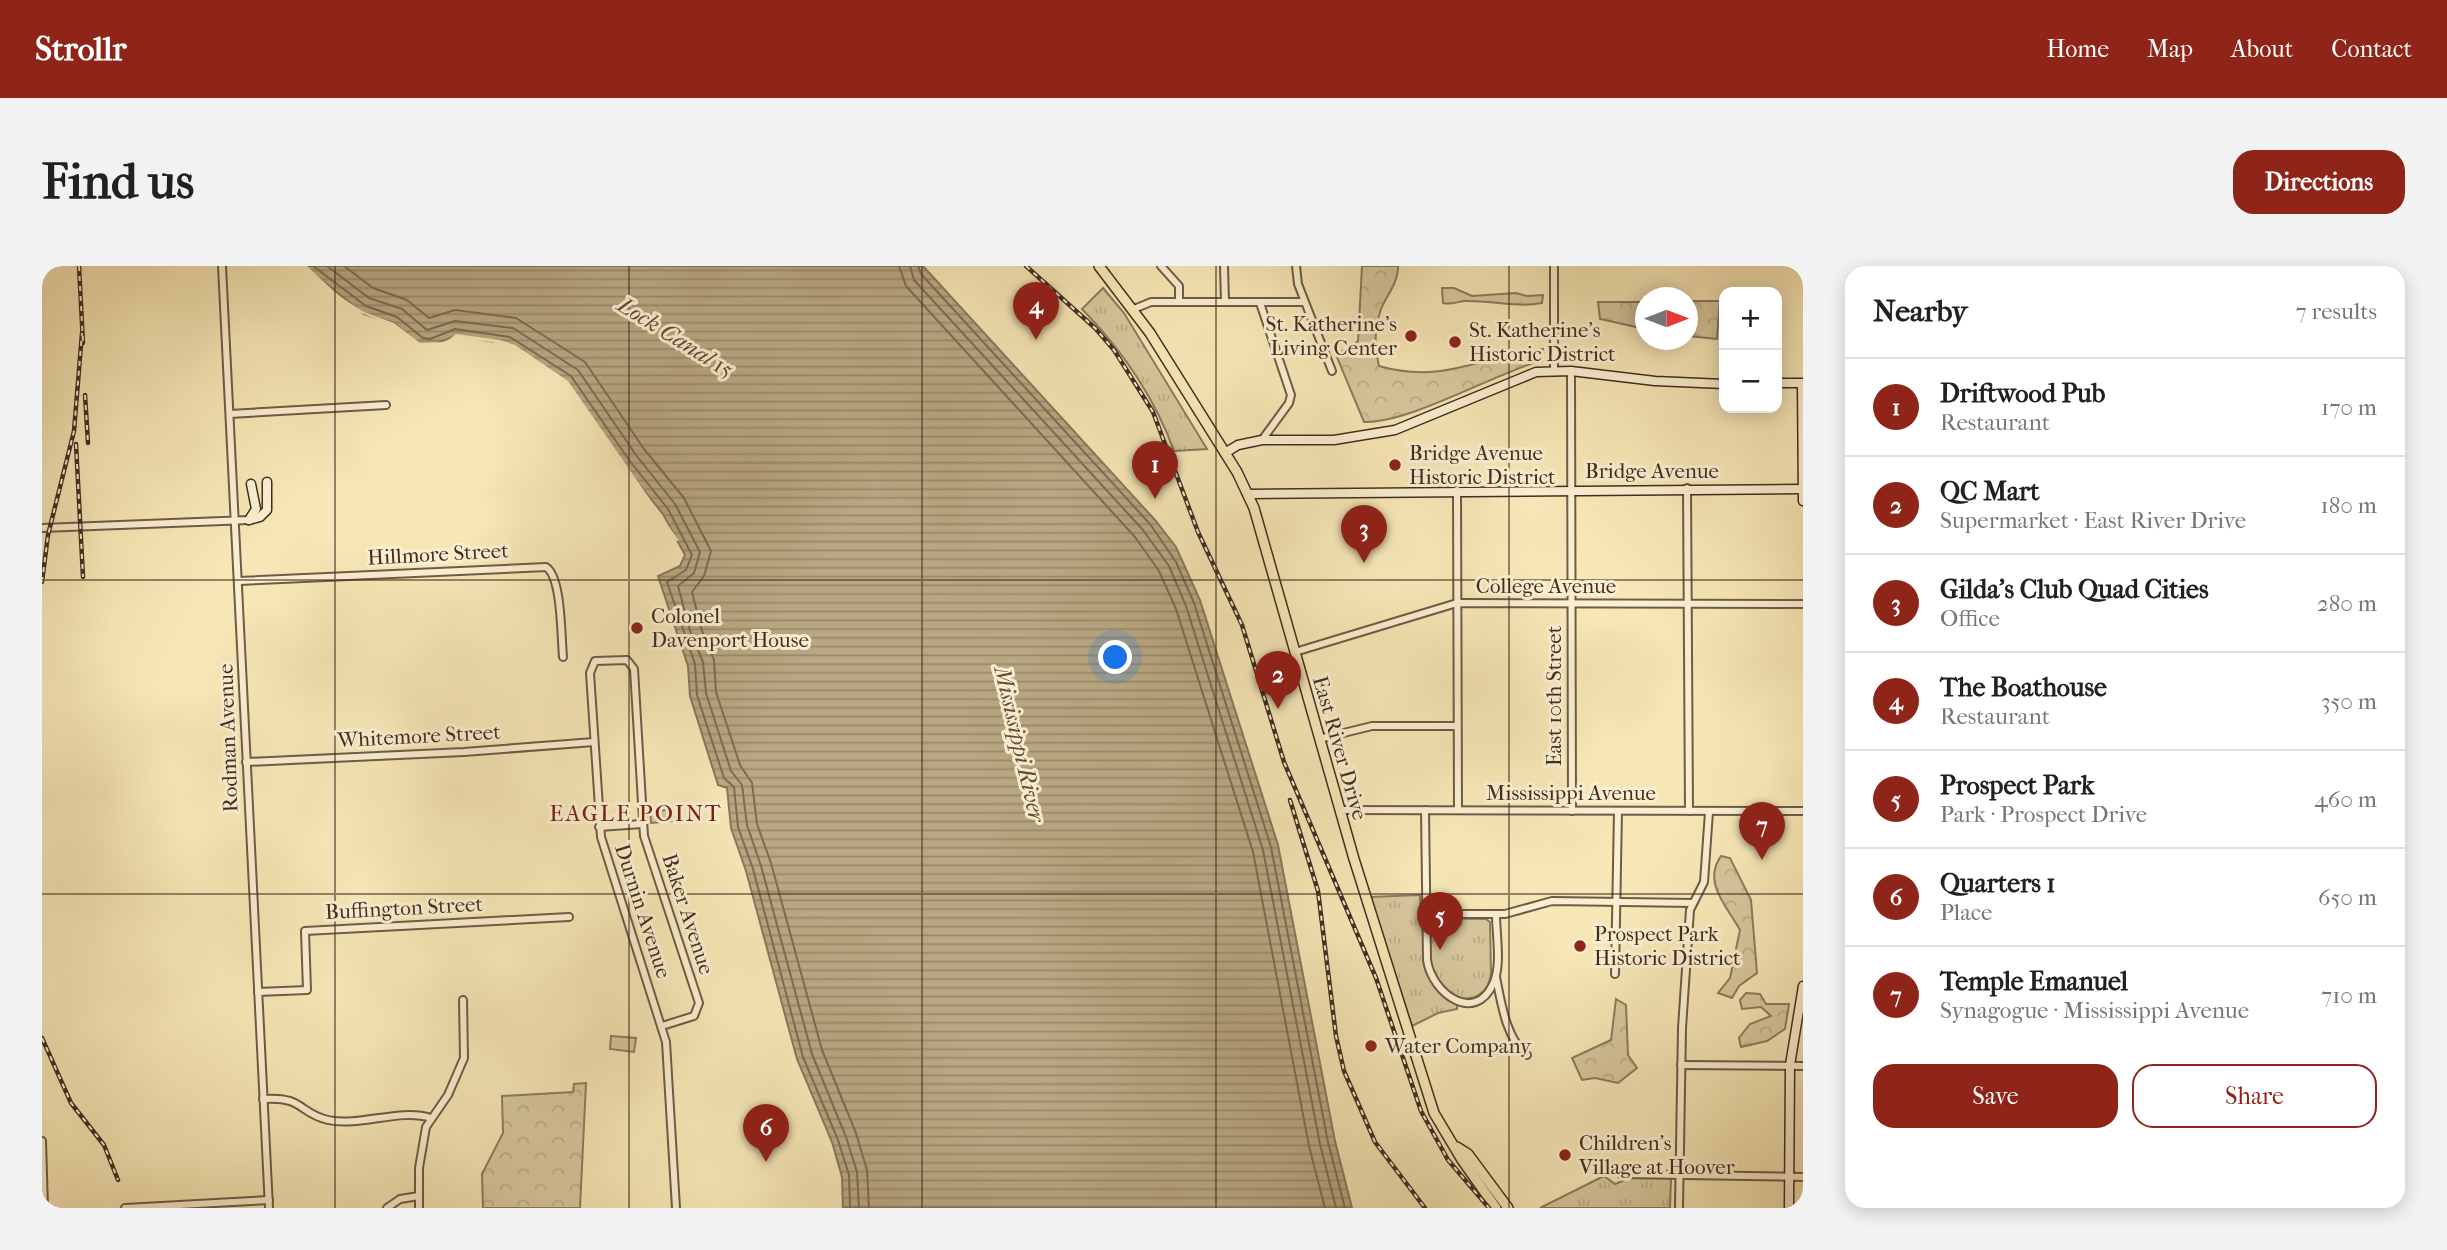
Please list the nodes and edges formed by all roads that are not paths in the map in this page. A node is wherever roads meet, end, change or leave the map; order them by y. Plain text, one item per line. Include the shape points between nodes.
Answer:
1 (222, 266) edge
2 (1099, 266) edge
3 (1161, 266) edge
4 (1224, 266) edge
5 (1296, 266) edge
6 (1554, 266) edge
7 (1179, 301) junction
8 (1224, 302) junction
9 (1304, 302) junction
10 (1260, 303) junction
11 (1134, 309) junction
12 (1332, 370) dead end
13 (1554, 371) junction
14 (1571, 371) junction
15 (1782, 383) edge
16 (1803, 383) edge
17 (1719, 384) edge
18 (386, 405) dead end
19 (230, 414) junction
20 (1262, 440) junction
21 (1225, 453) junction
22 (267, 482) dead end
23 (251, 484) dead end
24 (1687, 488) junction
25 (1571, 489) junction
26 (1803, 489) edge
27 (1457, 490) junction
28 (1248, 494) junction
29 (1803, 501) edge
30 (235, 520) junction
31 (249, 520) junction
32 (42, 528) edge
33 (239, 581) junction
34 (1457, 603) junction
35 (1571, 603) junction
36 (1688, 603) junction
37 (1803, 604) edge
38 (1295, 652) junction
39 (563, 657) dead end
40 (631, 661) joint
41 (1457, 726) junction
42 (1319, 739) junction
43 (594, 742) junction
44 (246, 762) junction
45 (1339, 810) junction
46 (1425, 810) junction
47 (1458, 810) junction
48 (1572, 811) junction
49 (1618, 811) junction
50 (1689, 811) junction
51 (1803, 811) edge
52 (1709, 812) junction
53 (642, 824) junction
54 (599, 827) junction
55 (1617, 902) junction
56 (1693, 903) junction
57 (1425, 914) junction
58 (1496, 914) junction
59 (569, 917) dead end
60 (1615, 974) dead end
61 (1496, 977) junction
62 (1803, 986) edge
63 (258, 992) junction
64 (1484, 996) junction
65 (463, 1000) dead end
66 (1501, 1002) junction
67 (662, 1026) junction
68 (1527, 1055) dead end
69 (1681, 1065) junction
70 (1790, 1065) junction
71 (1803, 1066) edge
72 (263, 1099) junction
73 (431, 1118) junction
74 (42, 1141) edge
75 (1456, 1146) junction
76 (1613, 1167) dead end
77 (1680, 1176) junction
78 (1789, 1177) junction
79 (1803, 1177) edge
80 (419, 1196) junction
81 (269, 1204) edge
82 (44, 1208) edge
83 (125, 1208) edge
84 (387, 1208) edge
85 (419, 1208) edge
86 (677, 1208) edge
87 (1496, 1208) edge
88 (1508, 1208) edge
89 (1679, 1208) edge
90 (1789, 1208) edge

1 - 19 street, Rodman Avenue
2 - 11 main road, East River Drive
3 - 7 street via 1179,286
4 - 8 street
5 - 9 street
6 - 13 street
7 - 8 street
7 - 11 street via 1151,302
8 - 10 street
9 - 10 street
9 - 12 street
10 - 20 street via 1291,395
11 - 21 main road, East River Drive
13 - 14 street
13 - 20 street via 1523,377 1383,433 1334,440
14 - 17 street
14 - 25 street, East 10th Street
15 - 16 street
16 - 26 street
18 - 19 street
19 - 30 street, Rodman Avenue
20 - 21 street
21 - 28 main road, East River Drive
22 - 31 street via 267,510
23 - 31 street via 256,509
24 - 25 street, Bridge Avenue
24 - 26 street, Bridge Avenue
24 - 36 street
25 - 27 street, Bridge Avenue
25 - 35 street, East 10th Street
26 - 29 street
27 - 28 street, Bridge Avenue
27 - 34 street
28 - 38 main road, East River Drive
30 - 31 street
30 - 32 street
30 - 33 street, Rodman Avenue
33 - 39 street, Hillmore Street via 546,567 556,584
33 - 44 street, Rodman Avenue
34 - 35 street, College Avenue
34 - 38 street, College Avenue
34 - 41 street
35 - 36 street, College Avenue
35 - 48 street, East 10th Street
36 - 37 street, College Avenue
36 - 50 street
38 - 42 main road, East River Drive
40 - 43 street, Durnin Avenue via 595,661 591,665
40 - 53 street, Baker Avenue
41 - 42 street via 1373,726
41 - 47 street
42 - 45 main road, East River Drive
43 - 44 street, Whitemore Street
43 - 54 street, Durnin Avenue
44 - 63 street, Rodman Avenue
45 - 46 street, Mississippi Avenue
45 - 75 main road, East River Drive via 1434,1113
46 - 47 street, Mississippi Avenue
46 - 57 street
47 - 48 street, Mississippi Avenue
48 - 49 street, Mississippi Avenue
49 - 50 street, Mississippi Avenue
49 - 55 street
50 - 52 street, Mississippi Avenue
51 - 52 street, Mississippi Avenue
52 - 56 street via 1703,884
53 - 54 street
53 - 67 street, Baker Avenue via 700,1007 694,1016
54 - 67 street, Durnin Avenue
55 - 56 street
55 - 58 street via 1552,901
55 - 60 street
56 - 69 street
57 - 58 street
57 - 64 street via 1432,980 1454,1000 1473,1001
58 - 61 street
59 - 63 street, Buffington Street via 305,932 307,990
61 - 64 street
61 - 66 street
62 - 70 street
63 - 72 street, Rodman Avenue
64 - 66 street
65 - 73 street via 464,1058 448,1095
66 - 68 street via 1517,1046
67 - 86 street, Durnin Avenue
69 - 70 street
69 - 77 street
70 - 71 street
70 - 78 street
72 - 73 street via 291,1099 328,1120
72 - 81 street, Rodman Avenue
73 - 80 street via 422,1146
74 - 82 street
75 - 87 main road, East River Drive
75 - 88 main road, East River Drive via 1468,1154
76 - 77 street via 1620,1174
77 - 78 street
77 - 89 street
78 - 79 street
78 - 90 street
80 - 84 street via 400,1199
80 - 85 street
81 - 83 street

